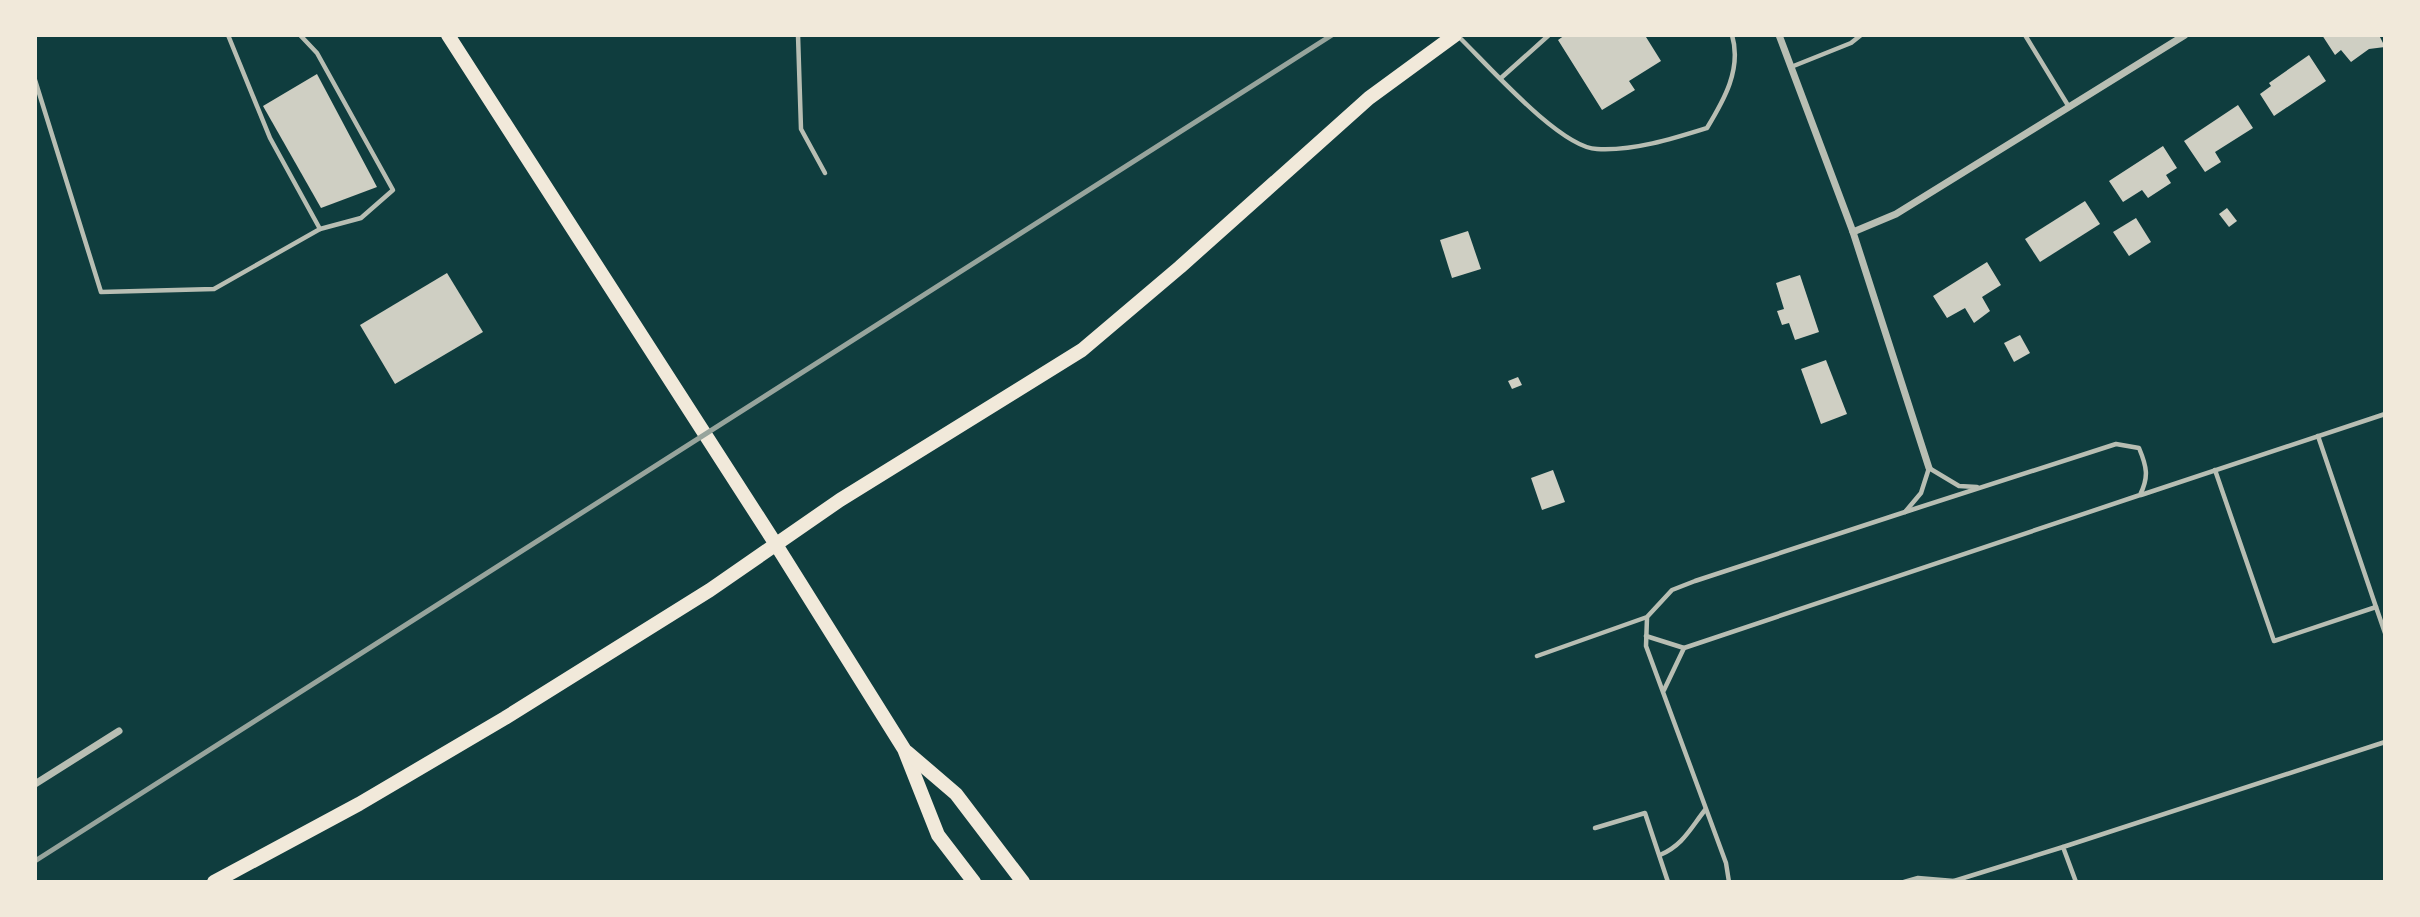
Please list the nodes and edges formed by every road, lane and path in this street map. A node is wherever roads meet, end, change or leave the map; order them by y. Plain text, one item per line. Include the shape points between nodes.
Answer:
1 (228, 35) edge
2 (300, 35) edge
3 (448, 35) edge
4 (799, 35) edge
5 (1456, 35) edge
6 (1549, 35) edge
7 (1732, 35) edge
8 (1779, 35) edge
9 (1861, 35) edge
10 (2025, 35) edge
11 (2185, 35) edge
12 (1791, 67) junction
13 (1501, 78) junction
14 (35, 80) edge
15 (2069, 107) junction
16 (825, 173) dead end
17 (320, 229) junction
18 (1853, 232) junction
19 (2385, 414) edge
20 (2318, 436) junction
21 (1929, 468) junction
22 (2215, 470) junction
23 (1982, 487) junction
24 (2140, 495) junction
25 (1905, 512) junction
26 (775, 543) junction
27 (2376, 607) junction
28 (1647, 617) junction
29 (2385, 633) edge
30 (1646, 636) junction
31 (1684, 648) junction
32 (1537, 656) dead end
33 (1664, 691) junction
34 (119, 731) dead end
35 (2385, 742) edge
36 (904, 749) junction
37 (35, 784) edge
38 (1705, 809) junction
39 (1595, 828) dead end
40 (2063, 847) junction
41 (1660, 855) junction
42 (214, 882) edge
43 (974, 882) edge
44 (1023, 882) edge
45 (1668, 882) edge
46 (1728, 882) edge
47 (1904, 882) edge
48 (1954, 882) edge
49 (2076, 882) edge

1 - 17 lane via 270,138
2 - 17 lane via 317,53 393,190 361,218
3 - 26 main road
4 - 16 lane via 801,129
5 - 13 lane
5 - 26 main road via 1369,98 1082,350
6 - 13 lane
7 - 13 lane via 1730,89 1707,128 1671,140 1594,150 1548,125
8 - 12 street
9 - 12 lane
10 - 15 lane
11 - 15 street
12 - 18 street
14 - 17 lane via 101,292 214,289
15 - 18 street via 1896,214
18 - 21 street
19 - 20 lane
20 - 22 lane
20 - 27 lane
21 - 23 lane via 1959,486
21 - 25 lane via 1922,494
22 - 24 lane
22 - 27 lane via 2274,641
23 - 24 lane via 2116,444 2139,448 2147,468
23 - 25 lane
24 - 31 lane
25 - 28 lane via 1672,590
26 - 36 main road
26 - 42 main road via 710,590 505,718
27 - 29 lane
28 - 30 lane
28 - 32 lane
30 - 31 lane
30 - 33 lane
31 - 33 lane
33 - 38 lane
34 - 37 street
35 - 40 lane
36 - 43 main road via 938,835
36 - 44 main road via 956,794
38 - 41 lane via 1688,836
38 - 46 lane via 1726,863
39 - 41 lane via 1645,813
40 - 48 lane
40 - 49 lane
41 - 45 lane
47 - 48 lane via 1918,878

